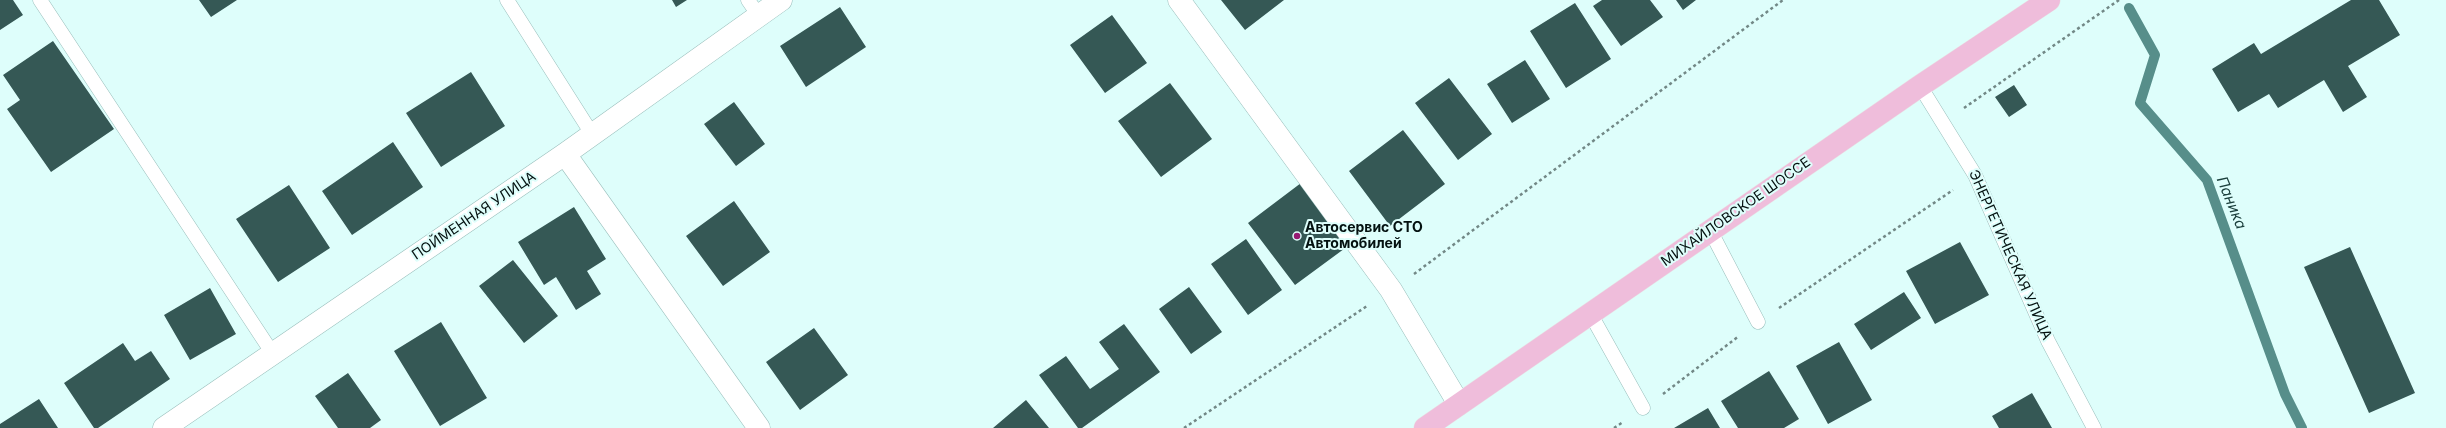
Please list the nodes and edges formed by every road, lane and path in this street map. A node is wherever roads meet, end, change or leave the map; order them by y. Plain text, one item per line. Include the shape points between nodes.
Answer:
1 (40, 0) edge
2 (507, 0) edge
3 (781, 0) edge
4 (1178, 0) edge
5 (1783, 0) edge
6 (2119, 0) edge
7 (2037, 4) edge
8 (753, 8) edge
9 (1920, 86) junction
10 (1944, 122) junction
11 (592, 134) junction
12 (565, 154) junction
13 (1975, 175) junction
14 (1710, 230) junction
15 (1391, 290) junction
16 (1590, 312) junction
17 (1758, 322) junction
18 (273, 354) junction
19 (1459, 404) junction
20 (1644, 408) junction
21 (164, 428) edge
22 (759, 428) edge
23 (1184, 428) edge
24 (1425, 428) edge
25 (1614, 428) edge
26 (2094, 428) edge

1 - 18 lane
2 - 11 lane
3 - 8 street, ПОЙМЕННАЯ УЛИЦА
4 - 15 street
5 - 15 path
6 - 10 path
7 - 9 main road, МИХАЙЛОВСКОЕ ШОССЕ
8 - 11 street, ПОЙМЕННАЯ УЛИЦА
9 - 10 lane, ЭНЕРГЕТИЧЕСКАЯ УЛИЦА
9 - 14 main road, МИХАЙЛОВСКОЕ ШОССЕ
10 - 13 lane, ЭНЕРГЕТИЧЕСКАЯ УЛИЦА
11 - 12 street, ПОЙМЕННАЯ УЛИЦА
12 - 18 street, ПОЙМЕННАЯ УЛИЦА
12 - 22 street
13 - 17 path
13 - 26 lane, ЭНЕРГЕТИЧЕСКАЯ УЛИЦА via 2048,341
14 - 16 main road, МИХАЙЛОВСКОЕ ШОССЕ
14 - 17 lane
15 - 19 street
15 - 23 path
16 - 19 main road, МИХАЙЛОВСКОЕ ШОССЕ
16 - 20 lane
17 - 20 path
18 - 21 street, ПОЙМЕННАЯ УЛИЦА
19 - 24 main road, МИХАЙЛОВСКОЕ ШОССЕ
20 - 25 path

